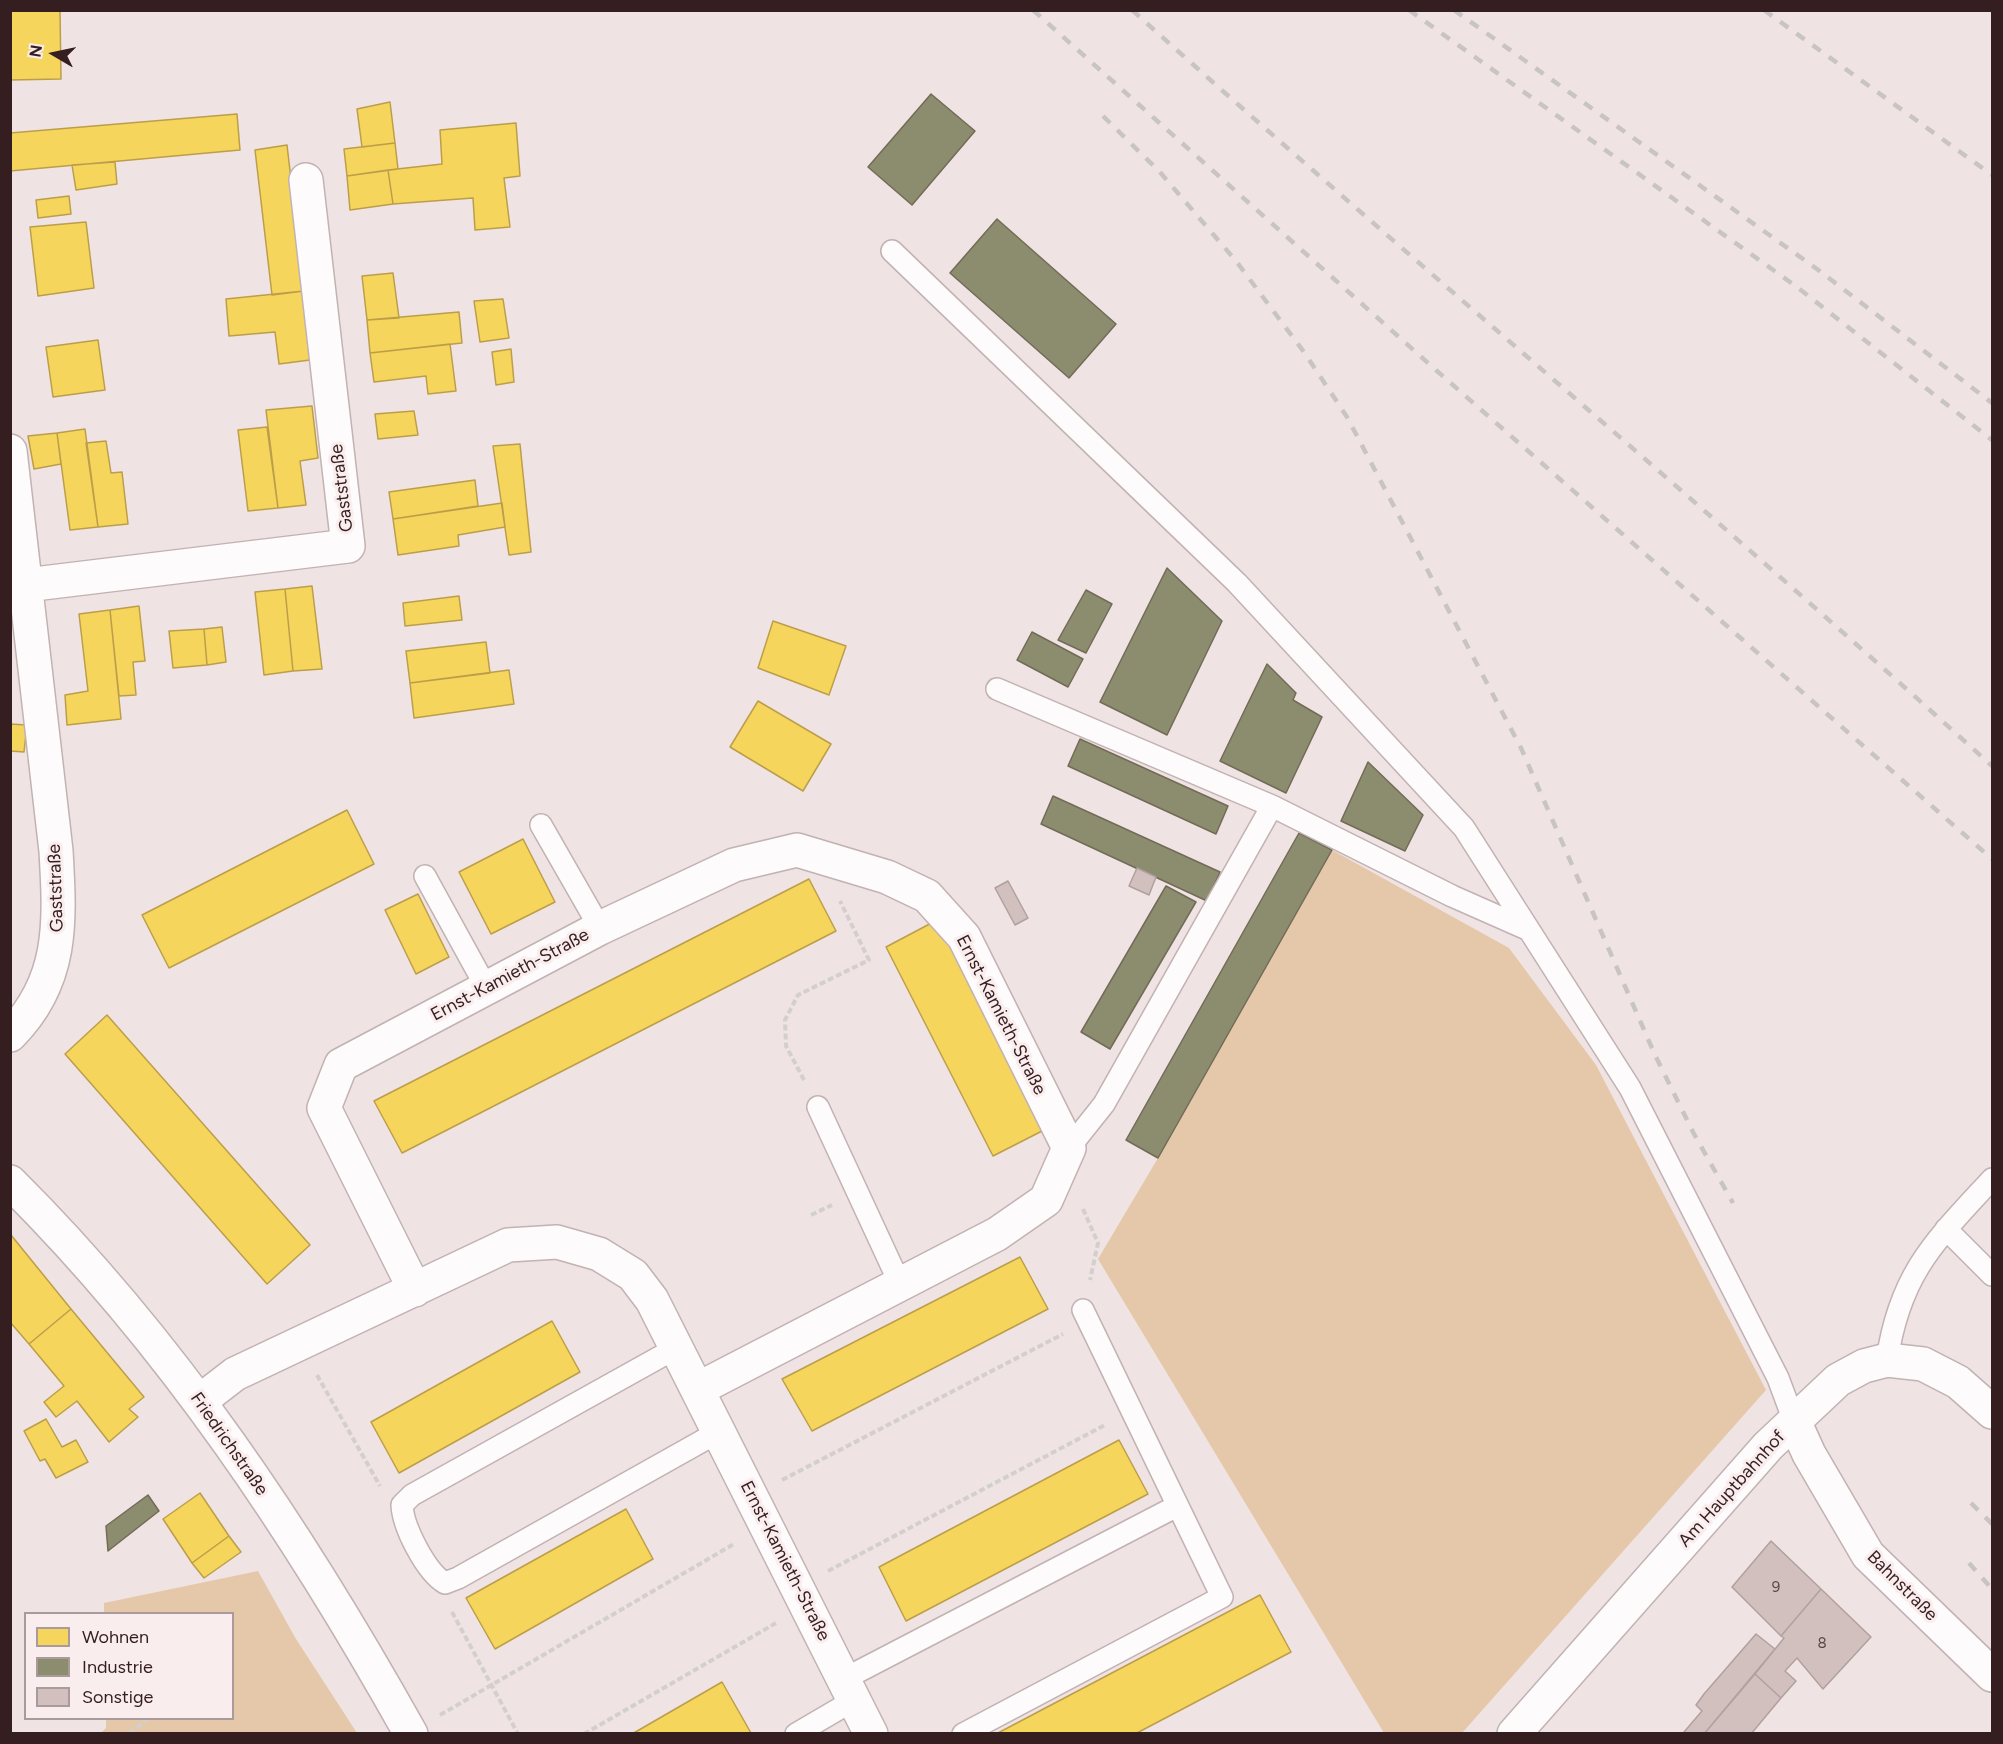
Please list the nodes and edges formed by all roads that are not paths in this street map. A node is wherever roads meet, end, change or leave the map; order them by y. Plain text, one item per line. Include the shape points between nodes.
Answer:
1 (306, 180) dead end
2 (892, 251) dead end
3 (10, 451) edge
4 (26, 585) junction
5 (997, 689) dead end
6 (1272, 806) junction
7 (541, 825) dead end
8 (426, 876) dead end
9 (600, 928) junction
10 (1529, 930) junction
11 (486, 987) junction
12 (10, 1035) edge
13 (818, 1107) road end
14 (1063, 1161) junction
15 (1992, 1179) edge
16 (10, 1182) edge
17 (1946, 1229) junction
18 (1992, 1275) edge
19 (900, 1284) junction
20 (415, 1290) junction
21 (1085, 1316) road end
22 (676, 1348) junction
23 (1887, 1360) junction
24 (698, 1389) junction
25 (200, 1401) junction
26 (1992, 1412) edge
27 (1794, 1422) junction
28 (720, 1431) junction
29 (1177, 1506) junction
30 (1992, 1675) edge
31 (849, 1690) junction
32 (411, 1733) edge
33 (796, 1734) edge
34 (871, 1734) edge
35 (963, 1734) edge
36 (1514, 1734) edge

1 - 4 street, Gaststraße via 348,546
2 - 10 lane via 1237,583 1464,828
3 - 4 street, Gaststraße
4 - 12 street, Gaststraße via 60,918 49,976 35,1003
5 - 6 lane
6 - 10 lane
6 - 14 lane via 1104,1104
7 - 9 lane
8 - 11 lane
9 - 11 street, Ernst-Kamieth-Straße
9 - 14 street, Ernst-Kamieth-Straße via 734,865 797,850 887,877 927,896 964,937
10 - 27 lane via 1630,1088 1778,1378
11 - 20 street, Ernst-Kamieth-Straße via 341,1065 324,1108
13 - 19 lane
14 - 19 street via 1046,1200 997,1234
15 - 17 lane
16 - 25 street, Friedrichstraße via 118,1296
17 - 18 lane
17 - 23 lane via 1922,1257 1909,1283 1892,1323
19 - 24 street
20 - 22 street, Ernst-Kamieth-Straße via 508,1245 557,1242 599,1254 633,1275 652,1300
20 - 25 street, Ernst-Kamieth-Straße via 235,1374
21 - 29 lane
22 - 24 street, Ernst-Kamieth-Straße
22 - 28 lane via 412,1495 402,1505 403,1519 434,1576 445,1583
23 - 26 street, Am Hauptbahnhof via 1939,1370
23 - 27 street, Am Hauptbahnhof via 1864,1366 1838,1380
24 - 28 street, Ernst-Kamieth-Straße
25 - 32 street, Friedrichstraße via 293,1536
27 - 30 street, Bahnstraße via 1868,1555
27 - 36 street, Am Hauptbahnhof via 1768,1446
28 - 31 street, Ernst-Kamieth-Straße
29 - 31 lane
29 - 35 lane via 1222,1597
31 - 33 lane
31 - 34 street, Ernst-Kamieth-Straße

